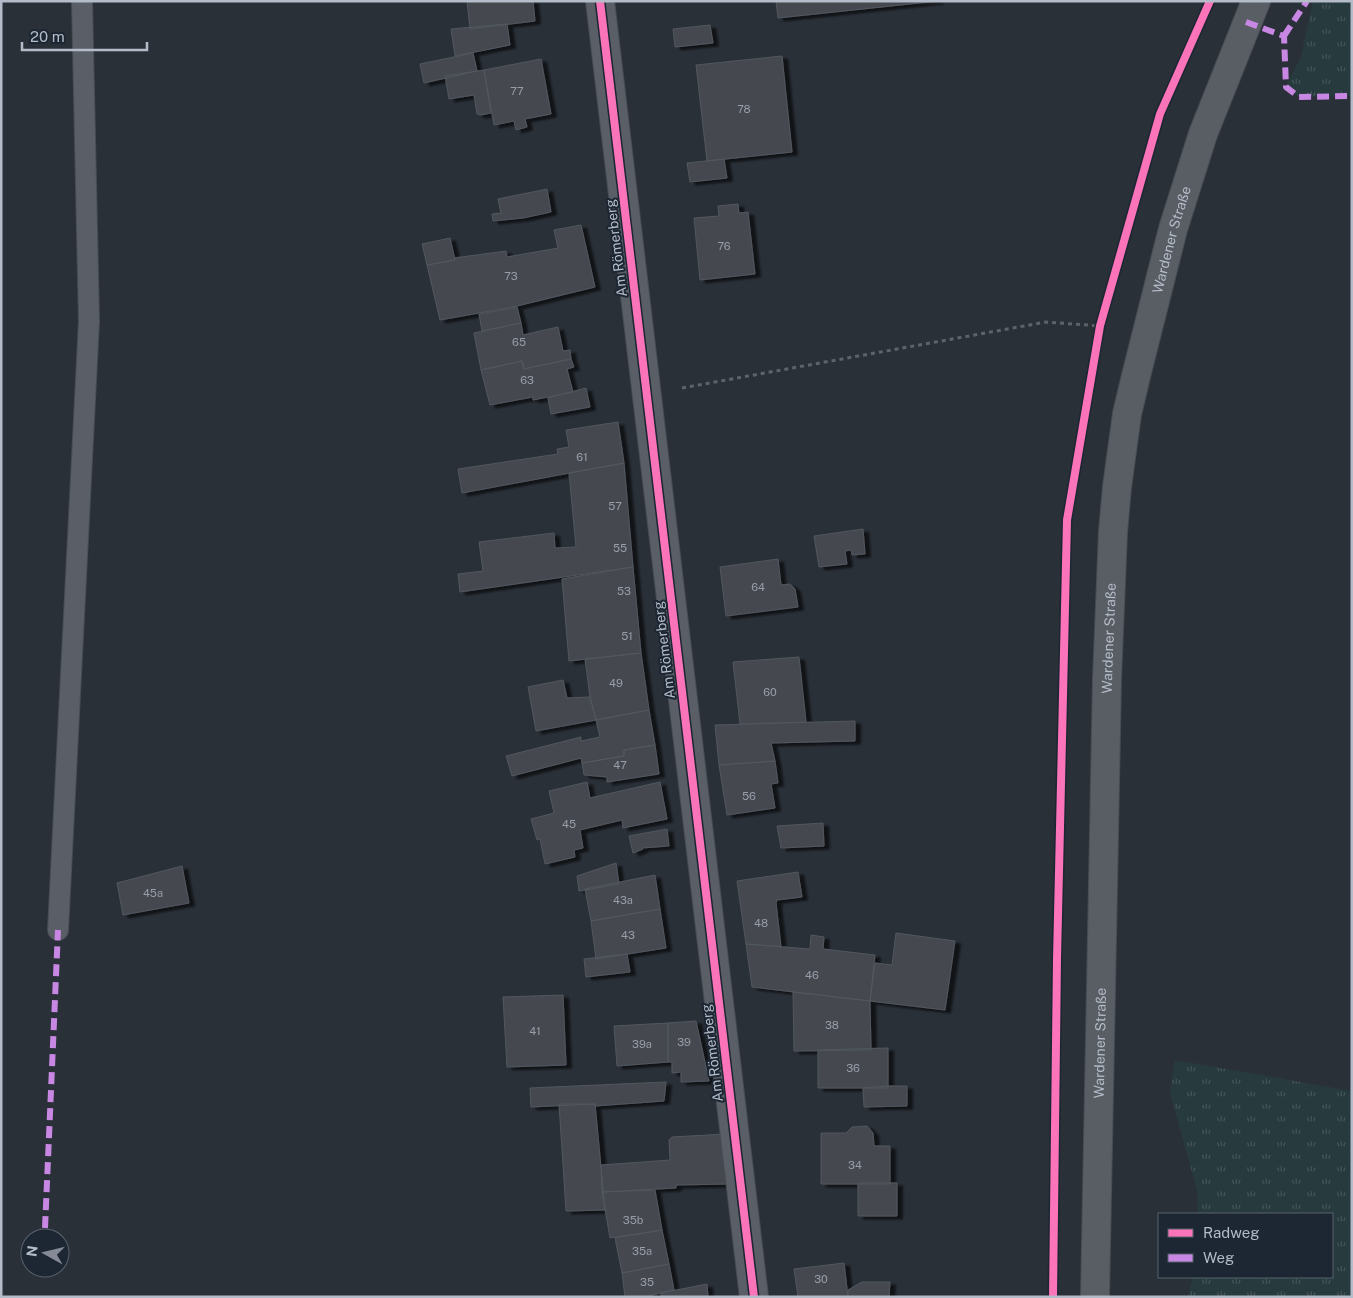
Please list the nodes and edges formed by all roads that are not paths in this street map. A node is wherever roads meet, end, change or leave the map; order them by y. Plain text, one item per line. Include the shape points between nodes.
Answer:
1 (82, 1) edge
2 (600, 1) edge
3 (1256, 1) edge
4 (58, 930) dead end
5 (754, 1297) edge
6 (1095, 1297) edge

1 - 4 lane via 89,321
2 - 5 street, Am Römerberg
3 - 6 street, Wardener Straße via 1203,134 1173,229 1131,395 1117,487 1107,678

